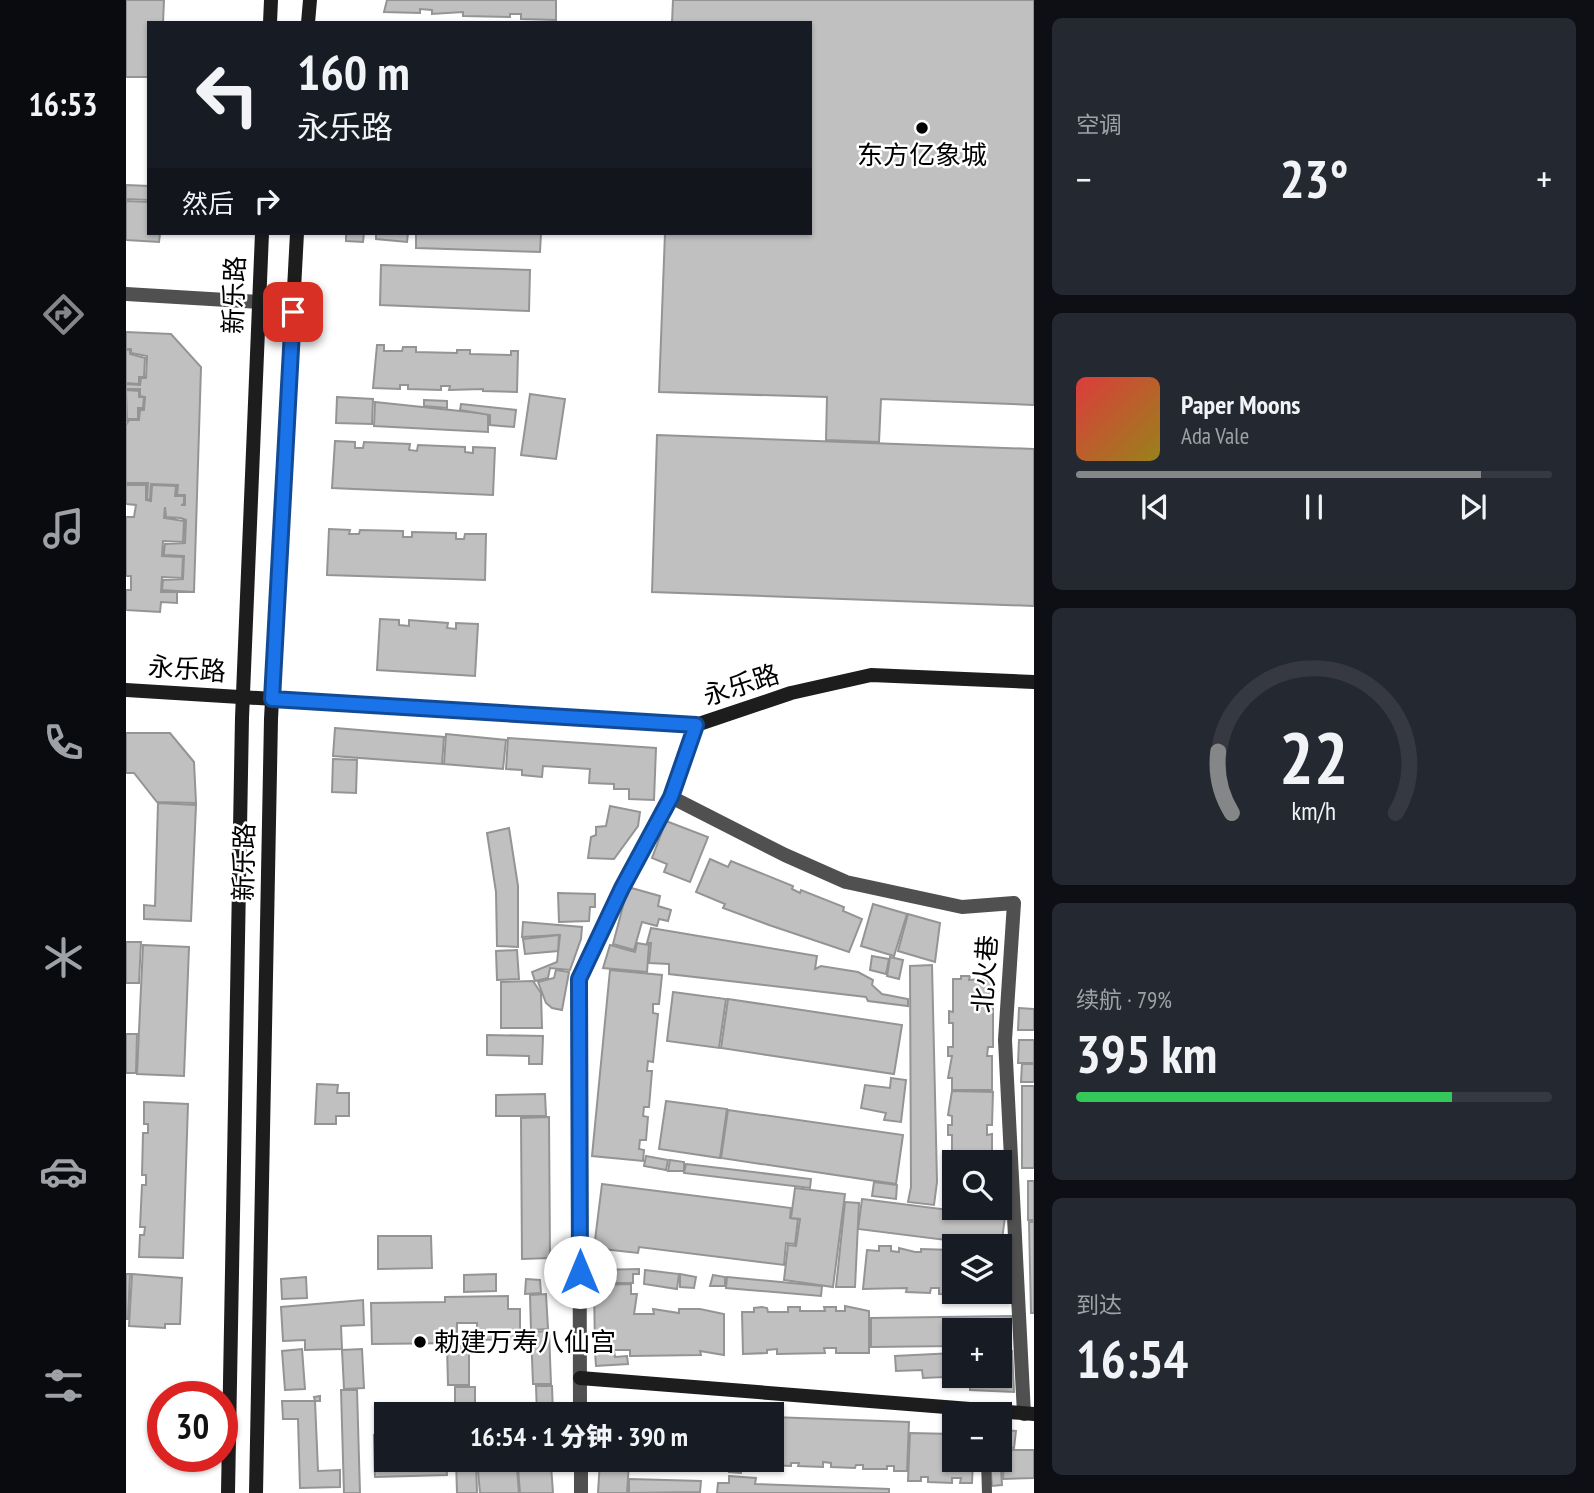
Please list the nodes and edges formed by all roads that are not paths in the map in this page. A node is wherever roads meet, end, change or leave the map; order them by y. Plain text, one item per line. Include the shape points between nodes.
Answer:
1 (271, 0) edge
2 (310, 0) edge
3 (270, 21) edge
4 (308, 21) edge
5 (261, 235) edge
6 (297, 235) edge
7 (126, 294) edge
8 (259, 302) junction
9 (1034, 681) edge
10 (126, 690) edge
11 (243, 697) junction
12 (272, 699) junction
13 (696, 725) junction
14 (671, 797) junction
15 (580, 1378) junction
16 (580, 1402) edge
17 (942, 1408) edge
18 (1029, 1414) edge
19 (581, 1472) edge
20 (986, 1472) edge
21 (228, 1493) edge
22 (256, 1493) edge
23 (581, 1493) edge
24 (987, 1493) edge

1 - 3 main road
2 - 4 main road
5 - 8 main road, 新乐路
6 - 12 main road, 新乐路
7 - 8 street
8 - 11 main road, 新乐路
9 - 13 main road, 永乐路 via 871,675 791,693
10 - 11 main road, 永乐路
11 - 12 main road, 永乐路
11 - 21 main road, 新乐路
12 - 13 main road, 永乐路
12 - 22 main road, 新乐路
13 - 14 street
14 - 15 street via 579,979
14 - 18 street, 北火巷 via 846,882 962,907 1014,903 1004,1040
15 - 16 street
15 - 17 main road, 北火巷
19 - 23 street
20 - 24 lane

